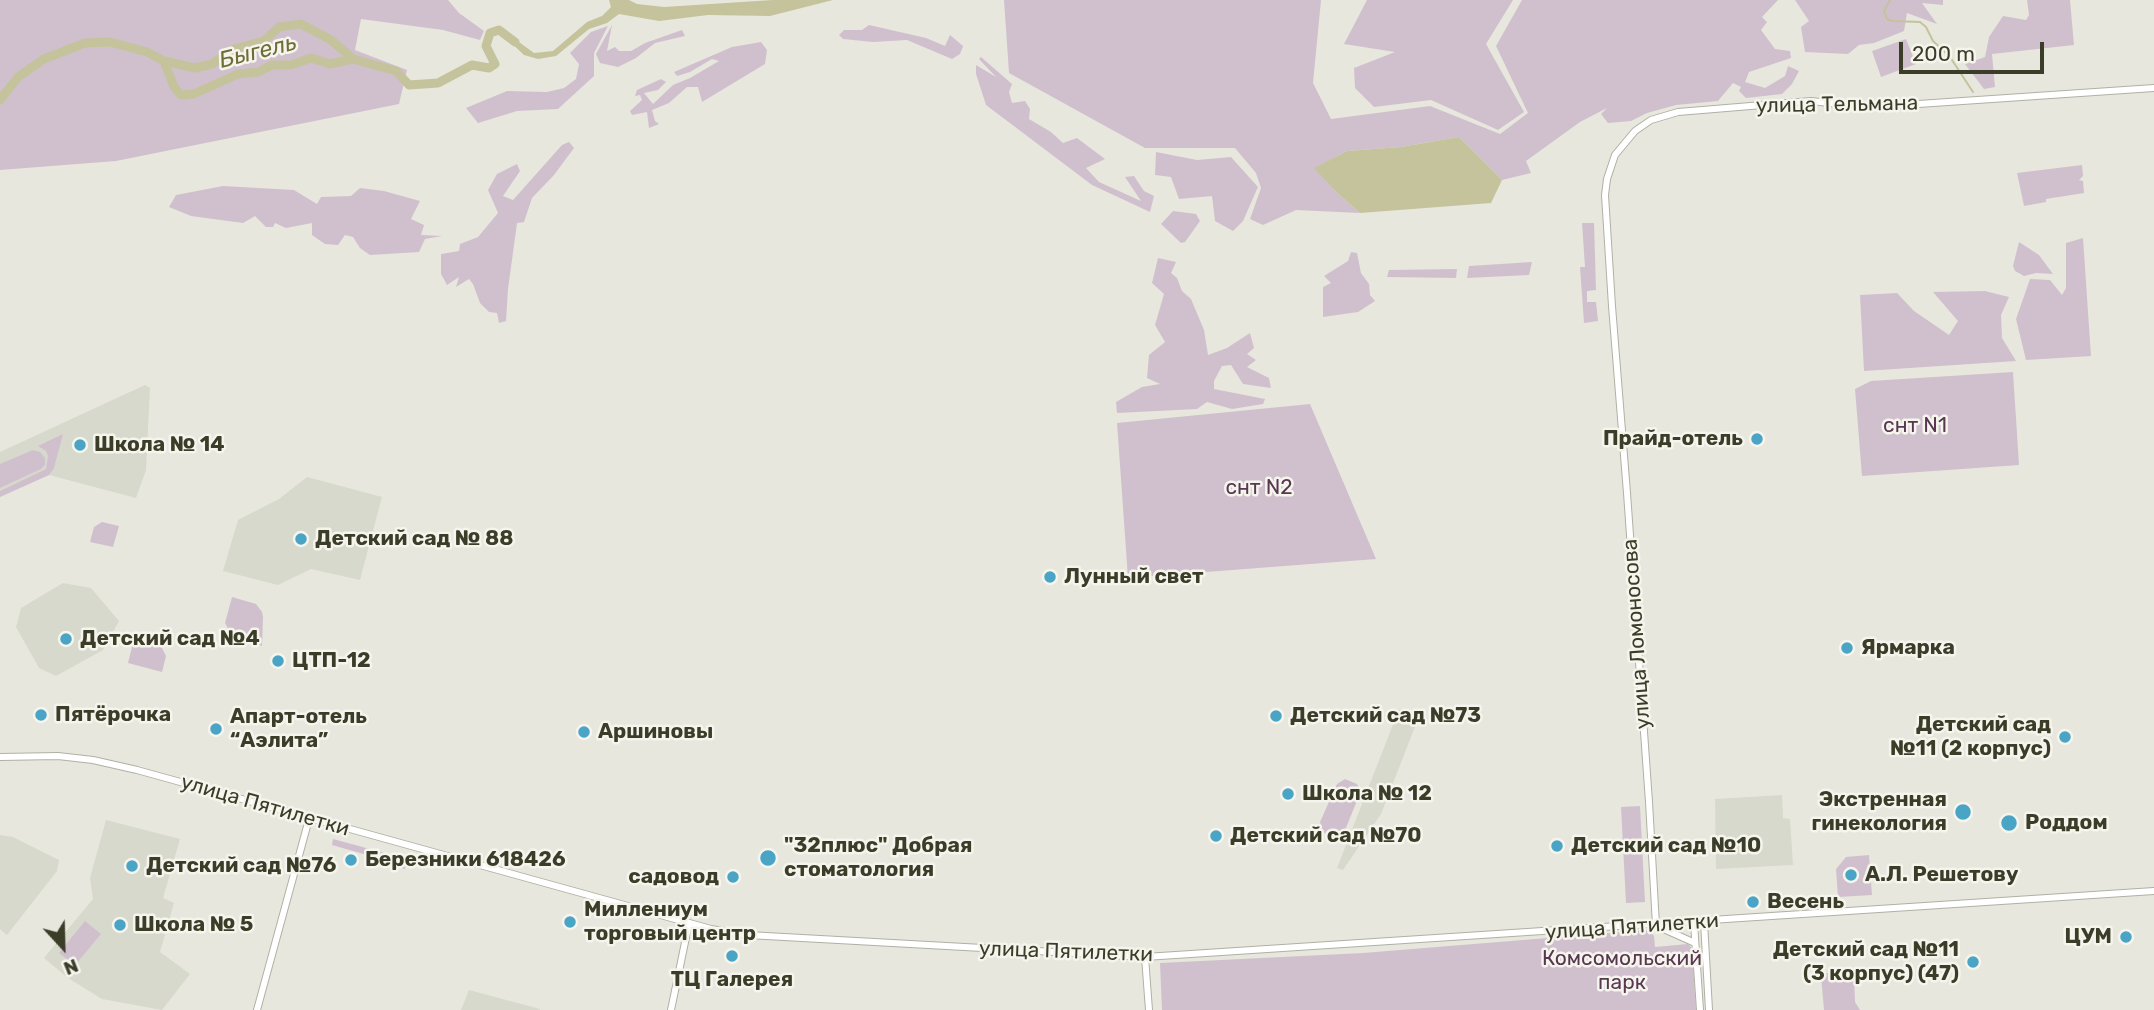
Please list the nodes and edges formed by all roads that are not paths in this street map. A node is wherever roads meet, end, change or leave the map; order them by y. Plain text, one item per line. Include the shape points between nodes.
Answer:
1 (2154, 88) edge
2 (1608, 234) joint
3 (0, 757) edge
4 (309, 819) junction
5 (2154, 891) edge
6 (1704, 922) junction
7 (689, 923) junction
8 (1694, 923) junction
9 (1656, 925) junction
10 (1696, 947) junction
11 (1705, 950) junction
12 (1145, 957) junction
13 (257, 1010) edge
14 (671, 1010) edge
15 (1149, 1010) edge
16 (1700, 1010) edge
17 (1709, 1010) edge

1 - 2 main road, улица Тельмана via 1877,107 1811,101 1664,115 1635,131 1615,155 1605,195
2 - 9 main road, улица Ломоносова
3 - 4 main road, улица Пятилетки via 93,760
4 - 7 main road, улица Пятилетки
4 - 13 main road
5 - 6 main road, улица Пятилетки
6 - 8 main road, улица Пятилетки
6 - 11 main road
7 - 12 main road, улица Пятилетки via 748,935
7 - 14 main road
8 - 9 main road, улица Пятилетки
8 - 10 main road
9 - 10 main road
9 - 12 main road, улица Пятилетки
10 - 11 main road
10 - 16 main road
11 - 17 main road
12 - 15 main road

